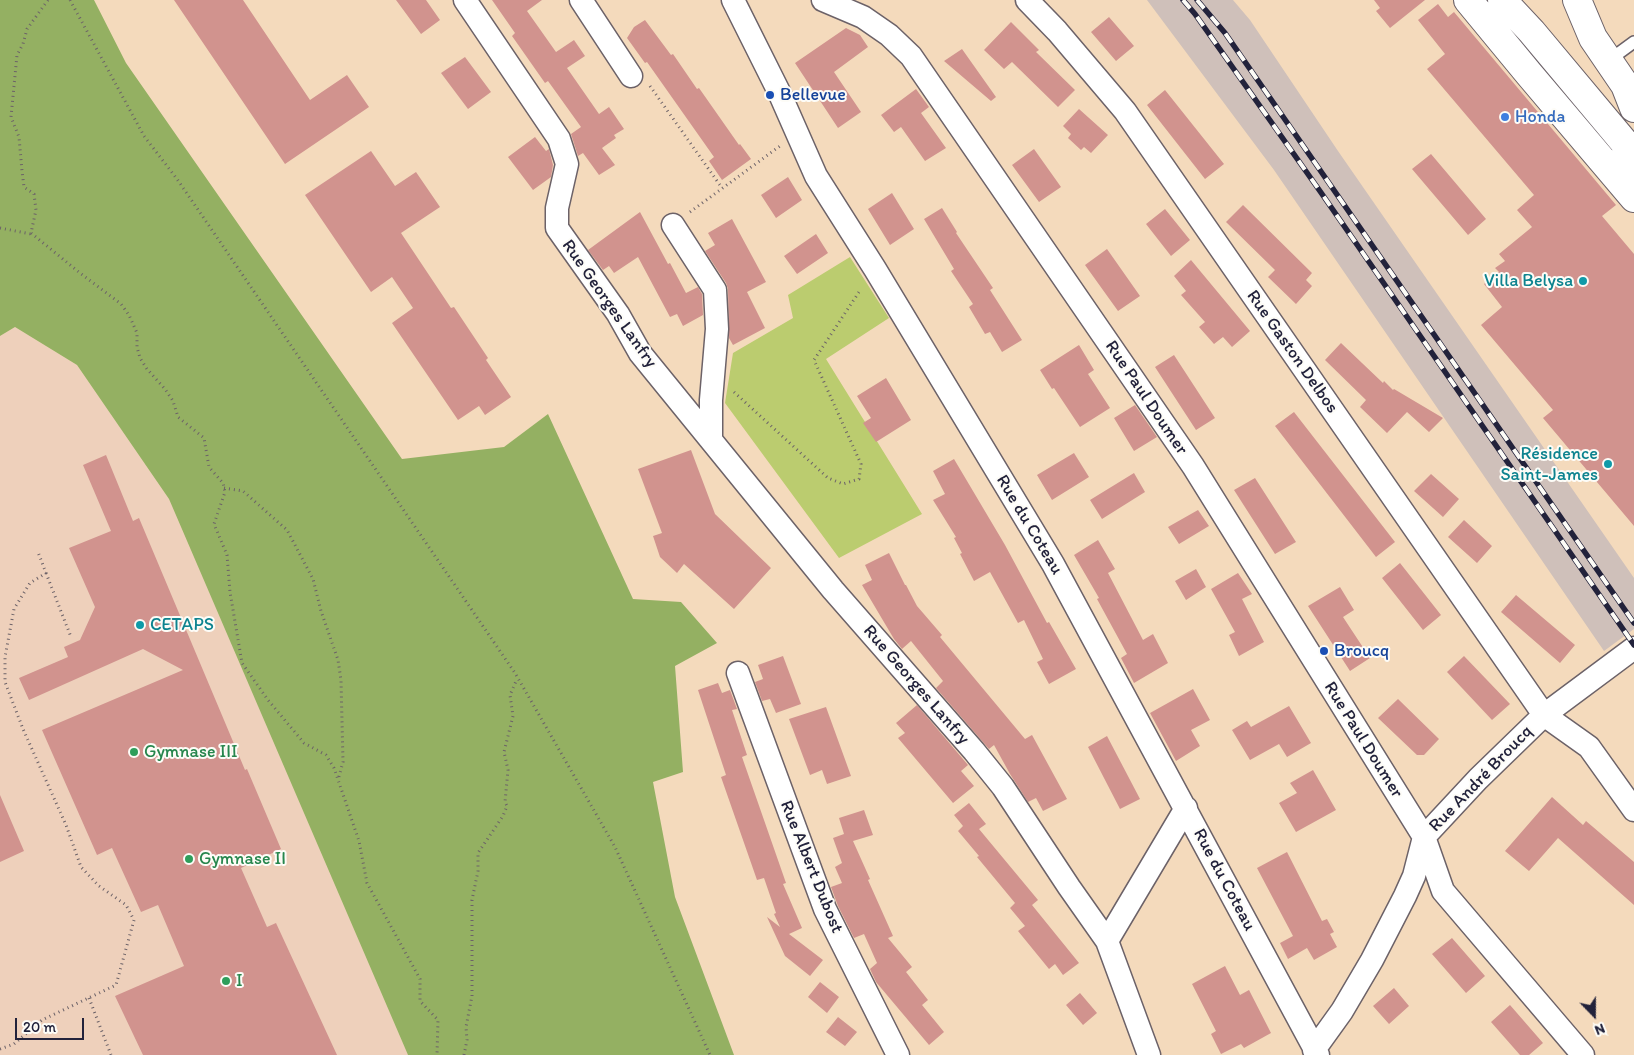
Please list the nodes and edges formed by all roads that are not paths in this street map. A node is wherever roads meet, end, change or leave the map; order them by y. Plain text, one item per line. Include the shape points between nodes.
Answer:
1 (465, 0) edge
2 (581, 0) edge
3 (823, 0) edge
4 (1027, 0) edge
5 (1468, 0) edge
6 (1502, 0) edge
7 (1577, 0) edge
8 (735, 1) edge
9 (1634, 42) edge
10 (1598, 53) junction
11 (1565, 71) junction
12 (641, 81) road end
13 (1596, 108) junction
14 (1634, 108) edge
15 (1614, 151) edge
16 (1634, 174) edge
17 (1634, 198) edge
18 (673, 225) road end
19 (711, 440) junction
20 (1634, 648) edge
21 (738, 673) dead end
22 (1544, 715) junction
23 (1186, 808) junction
24 (1634, 810) edge
25 (1424, 838) junction
26 (1107, 940) junction
27 (1316, 1052) edge
28 (898, 1055) edge
29 (1149, 1055) edge
30 (1583, 1055) edge

1 - 19 street, Rue Georges Lanfry via 559,139 567,164 557,208 557,228 618,314 640,353
2 - 12 street
3 - 25 street, Rue Paul Doumer via 863,17 911,56 1192,466
4 - 22 street, Rue Gaston Delbos via 1125,111
5 - 15 main road via 1529,74
6 - 11 main road
7 - 10 main road
8 - 23 street, Rue du Coteau via 816,176 1052,564
9 - 10 lane
10 - 11 main road via 1583,67
10 - 13 main road
10 - 14 main road via 1625,85
11 - 13 main road
13 - 15 main road
13 - 15 main road
15 - 16 lane
15 - 17 main road
18 - 19 street via 715,290 717,329
19 - 26 street, Rue Georges Lanfry via 833,590 1003,787
20 - 22 street, Rue André Broucq
21 - 28 street, Rue Albert Dubost via 824,909
22 - 24 street, Rue Gaston Delbos via 1588,747
22 - 25 street, Rue André Broucq via 1478,779
23 - 26 street
23 - 27 street, Rue du Coteau
25 - 27 street, Rue André Broucq via 1414,876 1397,912
25 - 30 street, Rue Paul Doumer via 1443,891
26 - 29 street

